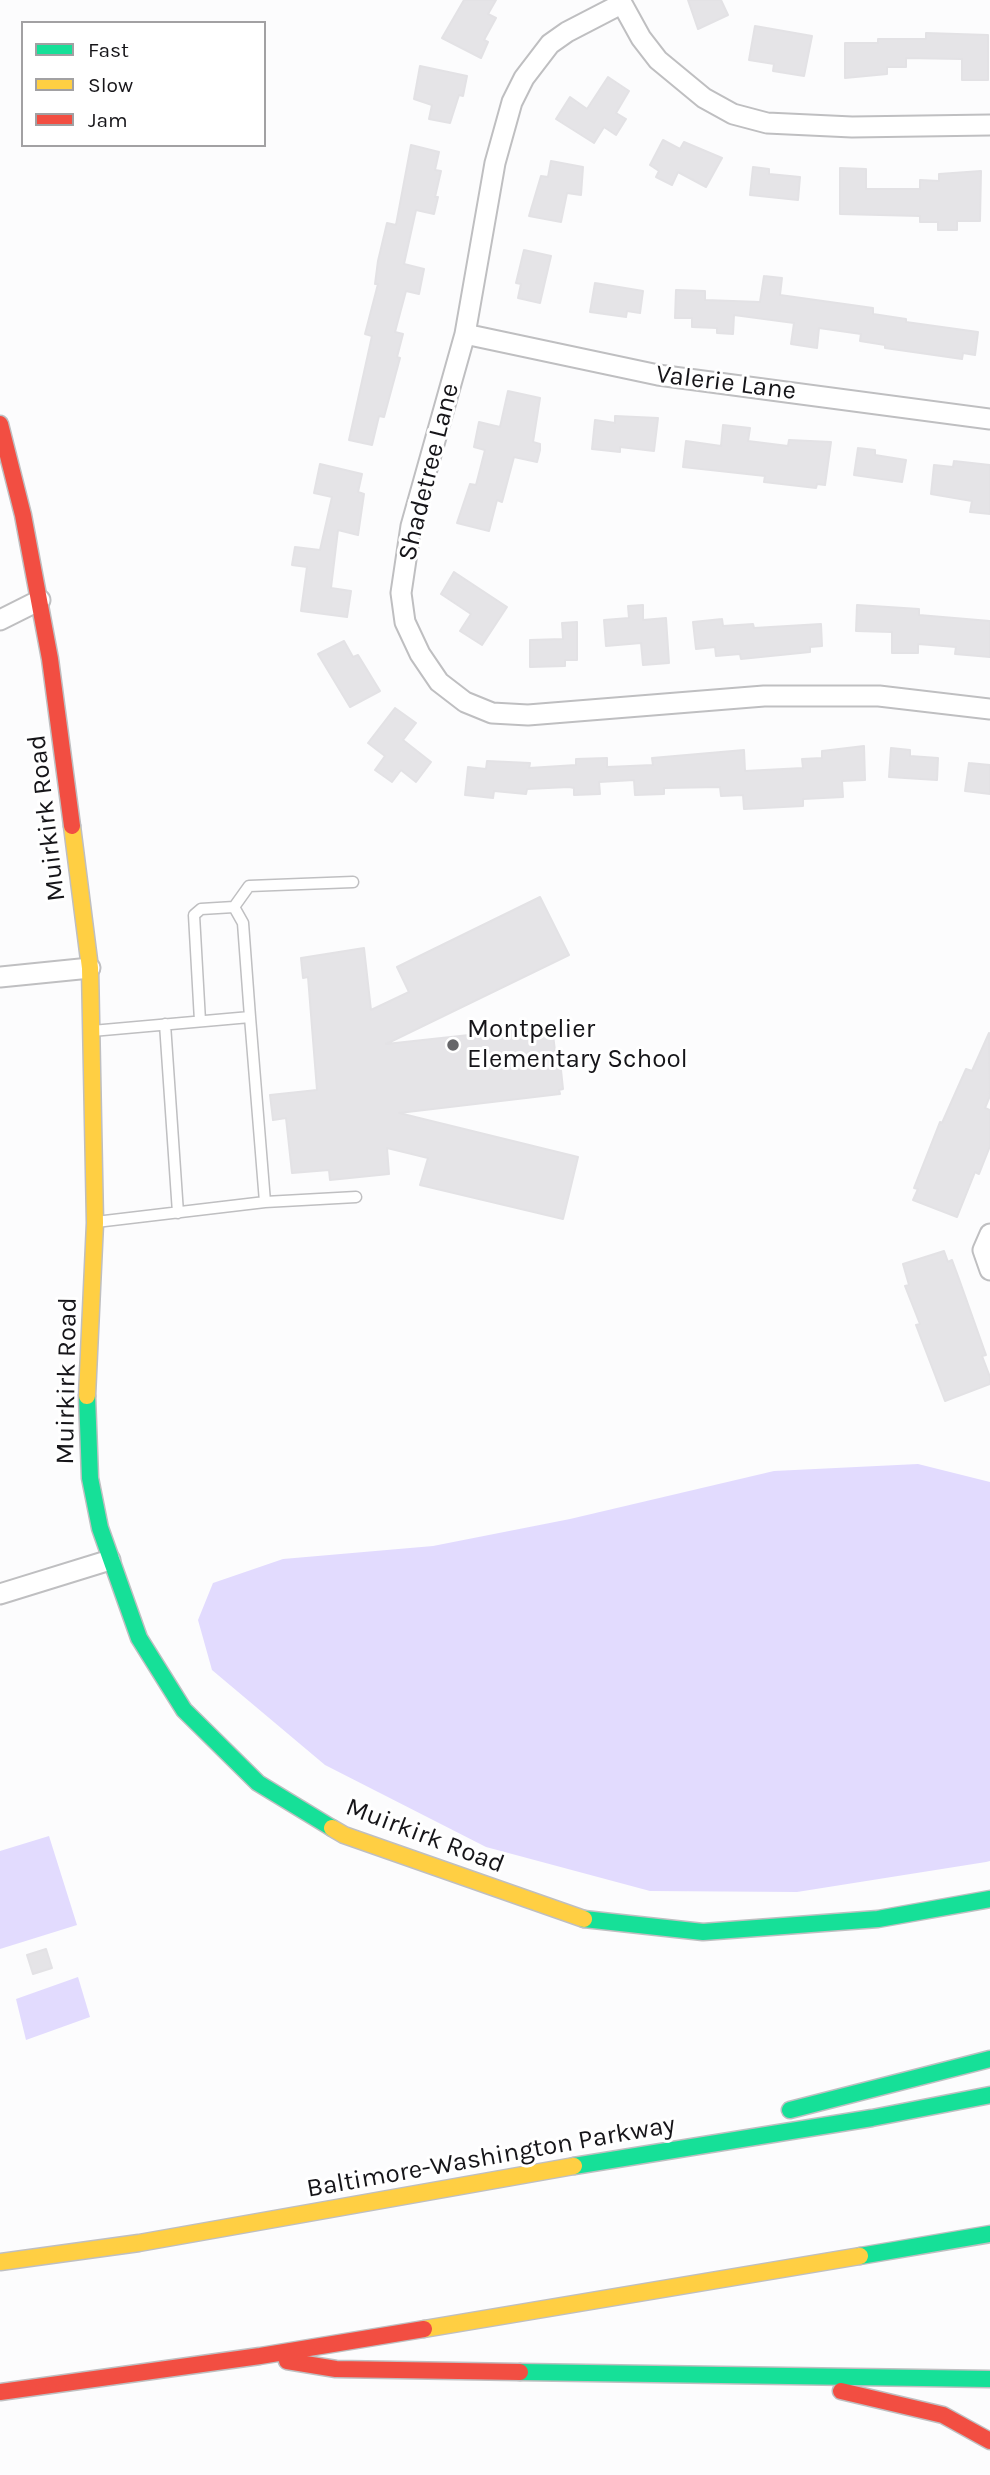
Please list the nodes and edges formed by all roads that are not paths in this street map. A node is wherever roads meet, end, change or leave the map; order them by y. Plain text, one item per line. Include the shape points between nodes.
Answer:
1 (621, 2) edge
2 (990, 125) edge
3 (465, 334) junction
4 (990, 419) edge
5 (0, 424) edge
6 (40, 600) junction
7 (0, 620) edge
8 (990, 709) edge
9 (353, 883) dead end
10 (234, 907) junction
11 (90, 968) junction
12 (0, 977) edge
13 (250, 1017) junction
14 (200, 1021) junction
15 (165, 1024) junction
16 (92, 1031) junction
17 (356, 1197) dead end
18 (265, 1202) junction
19 (178, 1213) junction
20 (95, 1223) junction
21 (990, 1234) edge
22 (990, 1270) edge
23 (110, 1560) junction
24 (0, 1594) edge
25 (990, 1899) edge
26 (990, 2059) edge
27 (990, 2095) edge
28 (771, 2115) dead end
29 (731, 2124) dead end
30 (514, 2176) junction
31 (990, 2234) edge
32 (0, 2262) edge
33 (260, 2356) junction
34 (759, 2373) junction
35 (990, 2379) edge
36 (0, 2392) edge
37 (990, 2441) edge

1 - 2 street, Shadetree Lane via 658,60 704,98 733,114 766,123 852,127
1 - 3 street, Shadetree Lane via 550,44 512,102 495,163
3 - 4 street, Valerie Lane via 658,375
3 - 8 street, Shadetree Lane via 411,526 401,593 405,622 420,654 439,682 465,702 492,712 527,715 764,696 879,696
5 - 6 main road, Muirkirk Road
6 - 7 street
6 - 11 main road, Muirkirk Road via 65,757
9 - 10 lane via 249,886
10 - 13 lane via 243,923
10 - 14 lane via 201,909 194,915
11 - 12 street
11 - 16 main road, Muirkirk Road
13 - 14 lane
13 - 18 lane
14 - 15 lane
15 - 16 lane
15 - 19 lane
16 - 20 main road, Muirkirk Road
17 - 18 lane
18 - 19 lane
19 - 20 lane
20 - 23 main road, Muirkirk Road via 87,1437 95,1506
21 - 22 street via 983,1250
23 - 24 street
23 - 25 main road, Muirkirk Road via 139,1638 184,1710 258,1783 344,1835 574,1917 608,1924 716,1931 878,1919
26 - 28 main road
27 - 30 main road, Baltimore-Washington Parkway
29 - 30 main road
30 - 32 main road, Baltimore-Washington Parkway via 139,2243
31 - 33 main road
33 - 34 main road via 336,2369
33 - 36 main road
34 - 35 main road
34 - 37 main road via 943,2415

